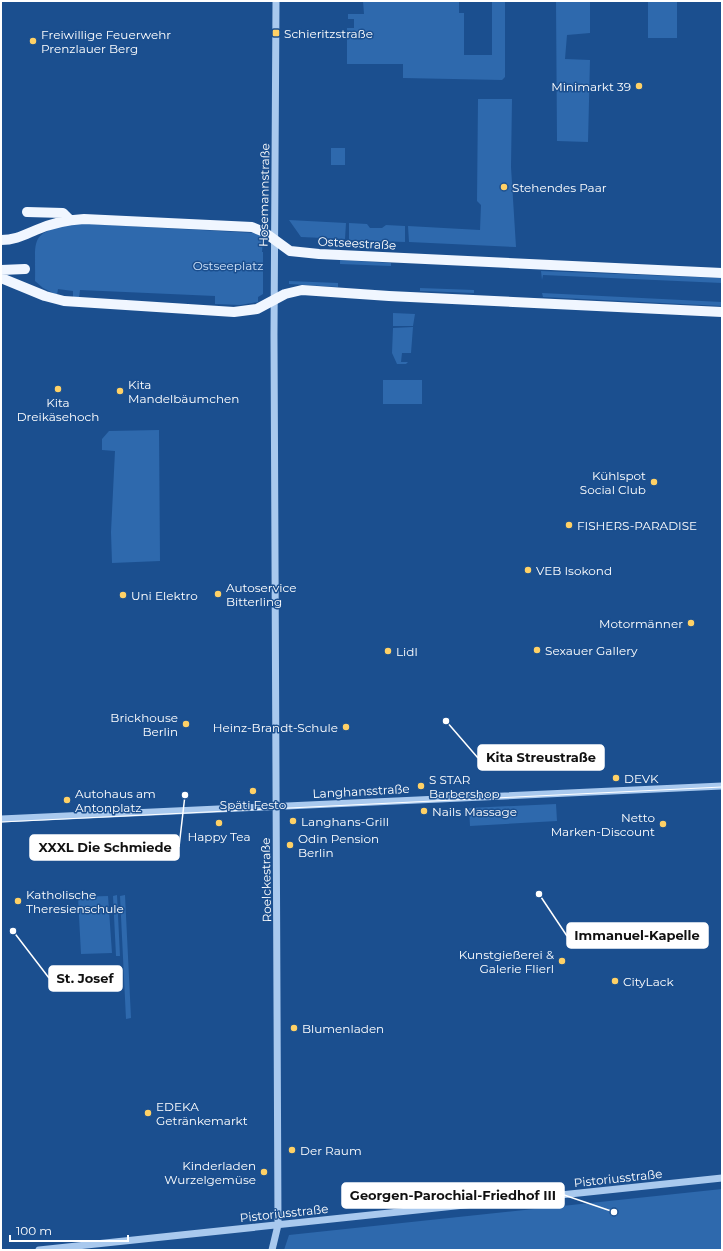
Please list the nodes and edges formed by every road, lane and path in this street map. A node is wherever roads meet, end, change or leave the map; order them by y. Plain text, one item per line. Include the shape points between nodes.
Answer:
1 (276, 1) edge
2 (27, 212) dead end
3 (69, 219) junction
4 (1, 240) edge
5 (274, 241) junction
6 (25, 269) dead end
7 (1, 270) edge
8 (722, 273) edge
9 (1, 278) edge
10 (274, 301) junction
11 (722, 312) edge
12 (274, 510) joint
13 (722, 786) edge
14 (276, 807) junction
15 (1, 819) edge
16 (722, 1178) edge
17 (278, 1225) junction
18 (39, 1250) edge
19 (272, 1250) edge

1 - 5 street, Hosemannstraße
2 - 3 main road via 63,213
3 - 4 main road, Ostseestraße via 18,238
3 - 5 main road, Ostseestraße via 252,227 264,232
5 - 8 main road, Ostseestraße via 290,251 319,254
5 - 10 street, Hosemannstraße
6 - 7 main road
9 - 10 main road via 64,301 234,312 258,309
10 - 11 main road via 285,294 302,290
10 - 12 street, Hosemannstraße
12 - 14 street, Roelckestraße
13 - 14 street, Langhansstraße
14 - 15 street, Langhansstraße
14 - 17 street, Roelckestraße
16 - 17 street, Pistoriusstraße
17 - 18 street, Pistoriusstraße
17 - 19 street, Roelckestraße

